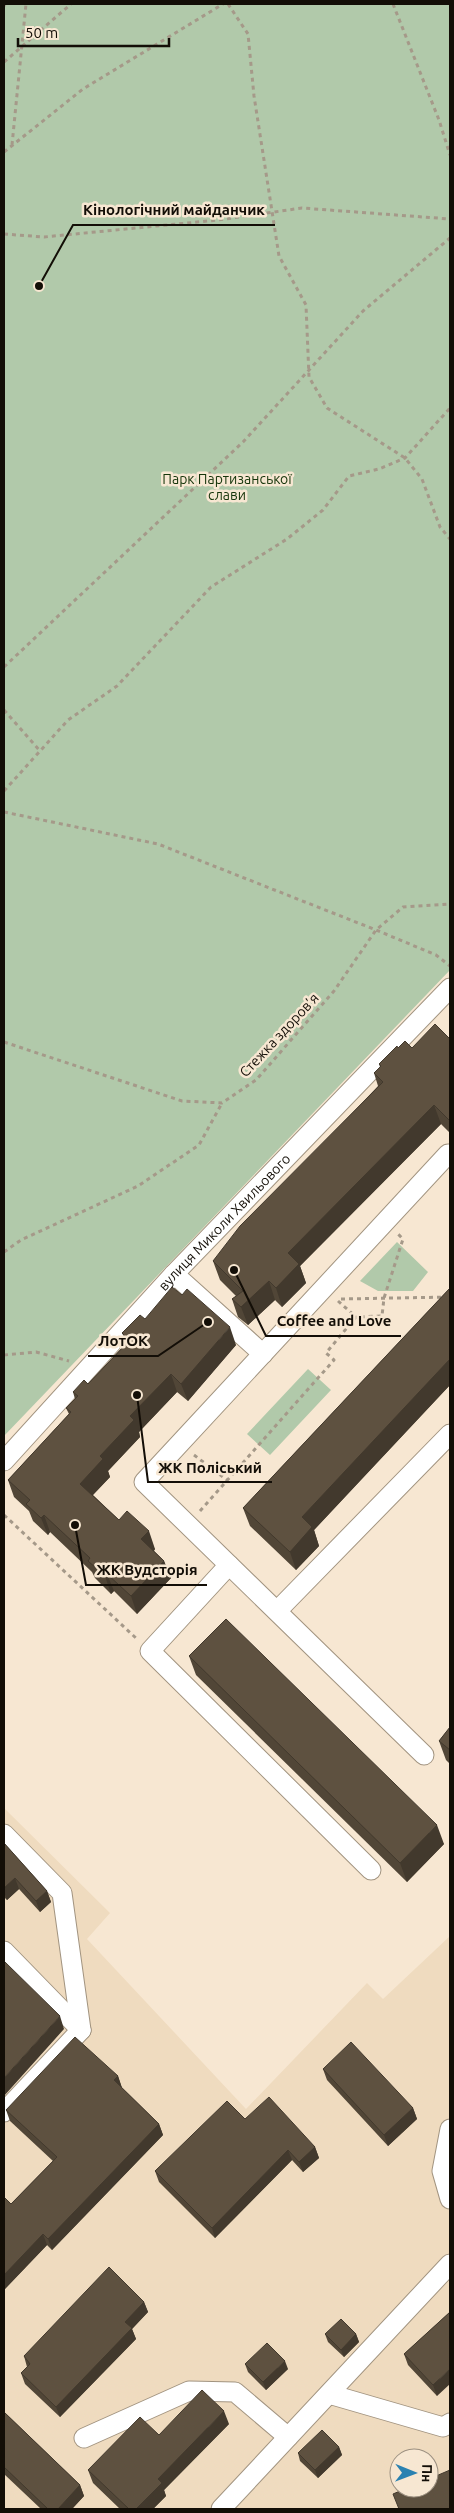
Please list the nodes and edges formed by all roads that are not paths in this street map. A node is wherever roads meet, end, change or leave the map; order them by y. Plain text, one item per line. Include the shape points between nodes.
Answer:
1 (450, 988) edge
2 (450, 1154) edge
3 (174, 1274) junction
4 (263, 1354) junction
5 (450, 1434) edge
6 (4, 1461) edge
7 (229, 1565) junction
8 (277, 1611) junction
9 (424, 1755) dead end
10 (4, 1834) edge
11 (371, 1870) dead end
12 (4, 1951) edge
13 (81, 2030) junction
14 (4, 2112) edge
15 (450, 2129) edge
16 (450, 2199) edge
17 (450, 2264) edge
18 (329, 2394) junction
19 (450, 2423) edge
20 (288, 2437) junction
21 (84, 2438) dead end
22 (221, 2509) edge

1 - 3 street, вулиця Миколи Хвильового
2 - 4 street
3 - 4 street
3 - 6 street, вулиця Миколи Хвильового
4 - 7 street via 144,1482
5 - 8 street
7 - 8 street
7 - 11 street via 150,1651
8 - 9 street
10 - 13 street via 62,1893
12 - 13 street
13 - 14 street
15 - 16 street via 442,2171
17 - 18 street
18 - 19 street via 443,2427
18 - 20 street
20 - 21 street via 236,2392 189,2391
20 - 22 street

